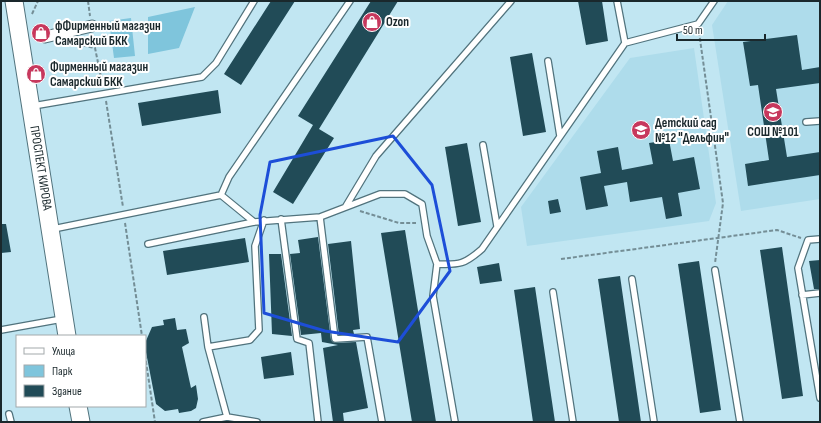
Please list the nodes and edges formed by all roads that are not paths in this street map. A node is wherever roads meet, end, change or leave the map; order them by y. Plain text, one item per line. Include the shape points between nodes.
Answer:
1 (14, 1) edge
2 (254, 1) edge
3 (350, 1) edge
4 (511, 1) edge
5 (617, 1) edge
6 (714, 1) edge
7 (92, 26) dead end
8 (45, 37) dead end
9 (625, 43) junction
10 (548, 61) dead end
11 (31, 107) junction
12 (820, 121) edge
13 (806, 122) dead end
14 (560, 136) junction
15 (483, 145) dead end
16 (221, 195) junction
17 (346, 206) junction
18 (320, 217) junction
19 (281, 219) junction
20 (264, 220) junction
21 (254, 222) junction
22 (496, 226) junction
23 (51, 229) junction
24 (820, 239) edge
25 (148, 244) dead end
26 (437, 264) junction
27 (715, 270) road end
28 (632, 279) dead end
29 (553, 292) dead end
30 (820, 292) edge
31 (802, 295) junction
32 (204, 317) dead end
33 (64, 319) junction
34 (1, 330) edge
35 (67, 335) edge
36 (208, 347) junction
37 (820, 398) edge
38 (78, 407) edge
39 (9, 414) dead end
40 (227, 417) junction
41 (11, 422) edge
42 (81, 422) edge
43 (204, 422) edge
44 (257, 422) edge
45 (318, 422) edge
46 (382, 422) edge
47 (455, 422) edge
48 (573, 422) edge
49 (654, 422) edge
50 (740, 422) edge

1 - 11 main road, ПРОСПЕКТ КИРОВА
2 - 11 lane via 216,63 202,77
3 - 16 lane via 229,177
4 - 17 lane via 376,156
5 - 9 lane
6 - 9 lane via 698,24
7 - 8 street
9 - 14 lane
10 - 14 lane
11 - 23 main road, ПРОСПЕКТ КИРОВА
12 - 13 lane
14 - 22 lane
15 - 22 lane
16 - 21 lane
16 - 23 lane
17 - 18 lane
17 - 26 lane via 380,194 405,194 422,204 427,236
18 - 19 lane
18 - 46 lane via 335,339 367,337
19 - 20 lane
19 - 45 lane via 297,339 309,343
20 - 21 lane
20 - 36 lane via 255,246 259,330 250,340
21 - 25 lane
22 - 26 lane via 482,249 467,262
23 - 33 main road, ПРОСПЕКТ КИРОВА
24 - 31 lane via 808,240 798,268
26 - 47 lane via 433,296
27 - 50 lane
28 - 49 lane
29 - 48 lane
30 - 31 lane
31 - 37 lane
32 - 36 lane
33 - 34 lane
33 - 35 main road, ПРОСПЕКТ КИРОВА
36 - 40 lane
38 - 42 main road
39 - 41 lane
40 - 43 lane
40 - 44 lane

